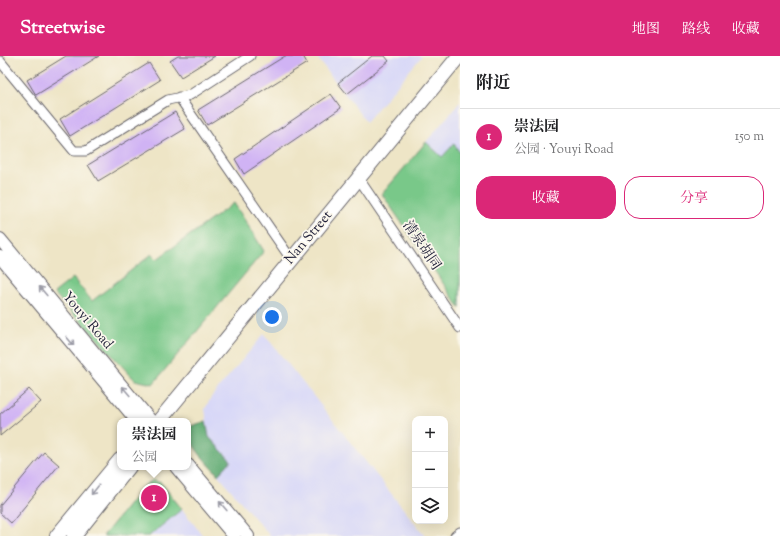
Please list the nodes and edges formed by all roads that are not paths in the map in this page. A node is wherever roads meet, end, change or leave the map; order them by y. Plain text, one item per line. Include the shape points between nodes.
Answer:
1 (250, 56) edge
2 (459, 56) edge
3 (0, 61) edge
4 (179, 98) junction
5 (359, 179) junction
6 (0, 239) edge
7 (0, 257) edge
8 (291, 259) junction
9 (460, 327) edge
10 (134, 418) edge
11 (149, 418) edge
12 (161, 418) edge
13 (117, 464) edge
14 (191, 469) edge
15 (127, 470) edge
16 (179, 470) edge
17 (460, 532) edge
18 (57, 536) edge
19 (74, 536) edge
20 (234, 536) edge
21 (248, 536) edge
22 (455, 536) edge

1 - 4 street via 190,95
2 - 5 main road, Nan Street
3 - 4 street via 74,151 86,151 168,100
4 - 8 street
5 - 8 main road, Nan Street
5 - 9 street, 清泉胡同
11 -> 6 main road, Youyi Road
7 -> 10 main road, Youyi Road
8 - 12 main road, Nan Street
13 -> 18 main road
21 -> 14 main road
15 - 19 main road
16 - 20 main road
17 - 22 street

